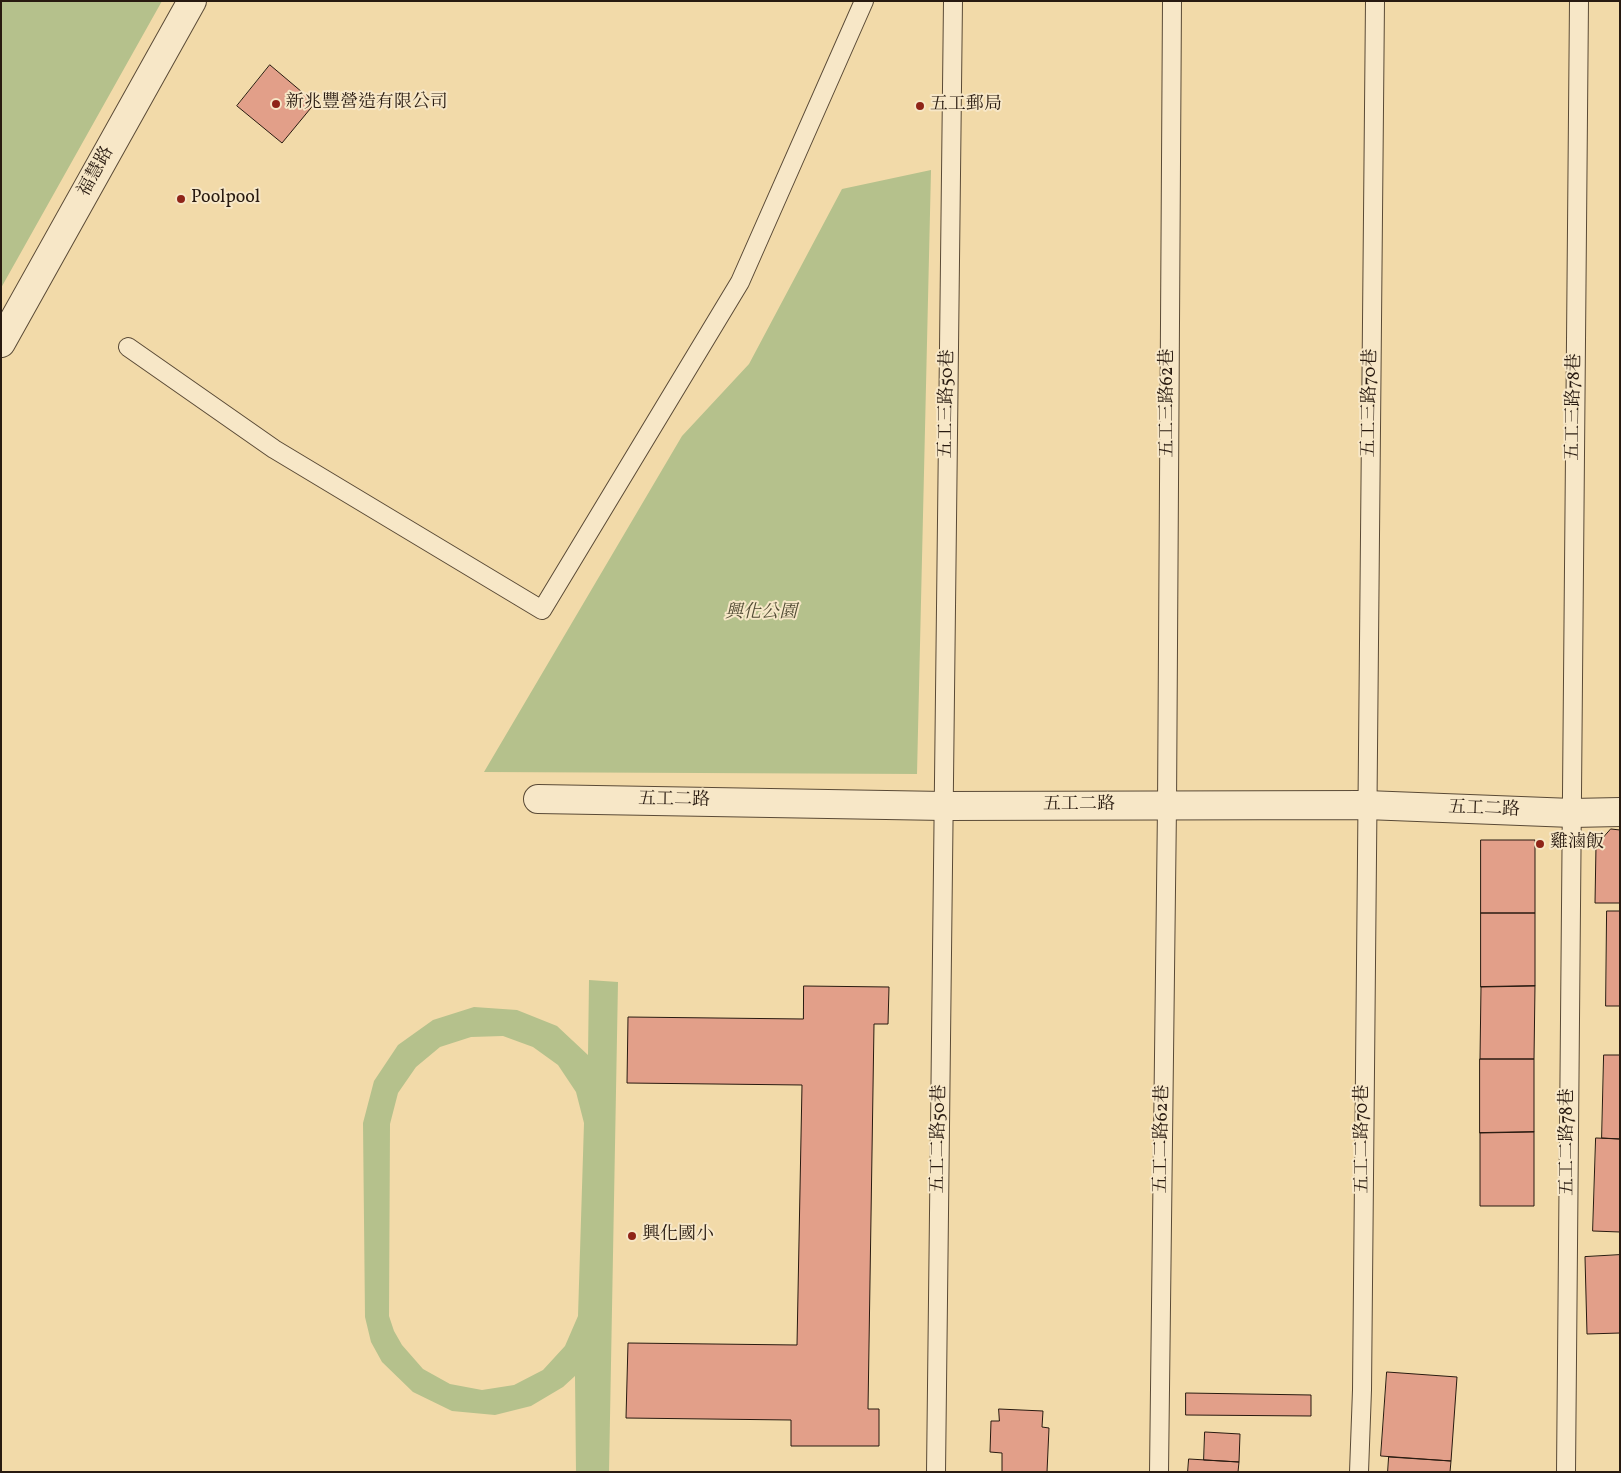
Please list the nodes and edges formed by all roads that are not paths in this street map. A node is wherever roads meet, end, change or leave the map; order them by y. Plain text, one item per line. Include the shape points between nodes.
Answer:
1 (192, 1) edge
2 (864, 1) edge
3 (953, 1) edge
4 (1172, 1) edge
5 (1375, 1) edge
6 (1579, 1) edge
7 (1, 343) edge
8 (128, 347) dead end
9 (538, 799) dead end
10 (944, 806) junction
11 (1167, 806) junction
12 (1366, 806) junction
13 (1620, 812) edge
14 (1572, 813) junction
15 (936, 1472) edge
16 (1159, 1472) edge
17 (1359, 1472) edge
18 (1566, 1472) edge

1 - 7 street, 福慧路
2 - 8 lane via 740,282 542,610 274,449
3 - 10 lane, 五工三路50巷
4 - 11 lane, 五工三路62巷
5 - 12 lane, 五工三路70巷
6 - 14 lane, 五工三路78巷
9 - 10 street, 五工二路
10 - 11 street, 五工二路
10 - 15 lane, 五工二路50巷
11 - 12 street, 五工二路
11 - 16 lane, 五工二路62巷
12 - 14 street, 五工二路
12 - 17 lane, 五工二路70巷
13 - 14 street, 五工二路
14 - 18 lane, 五工二路78巷

